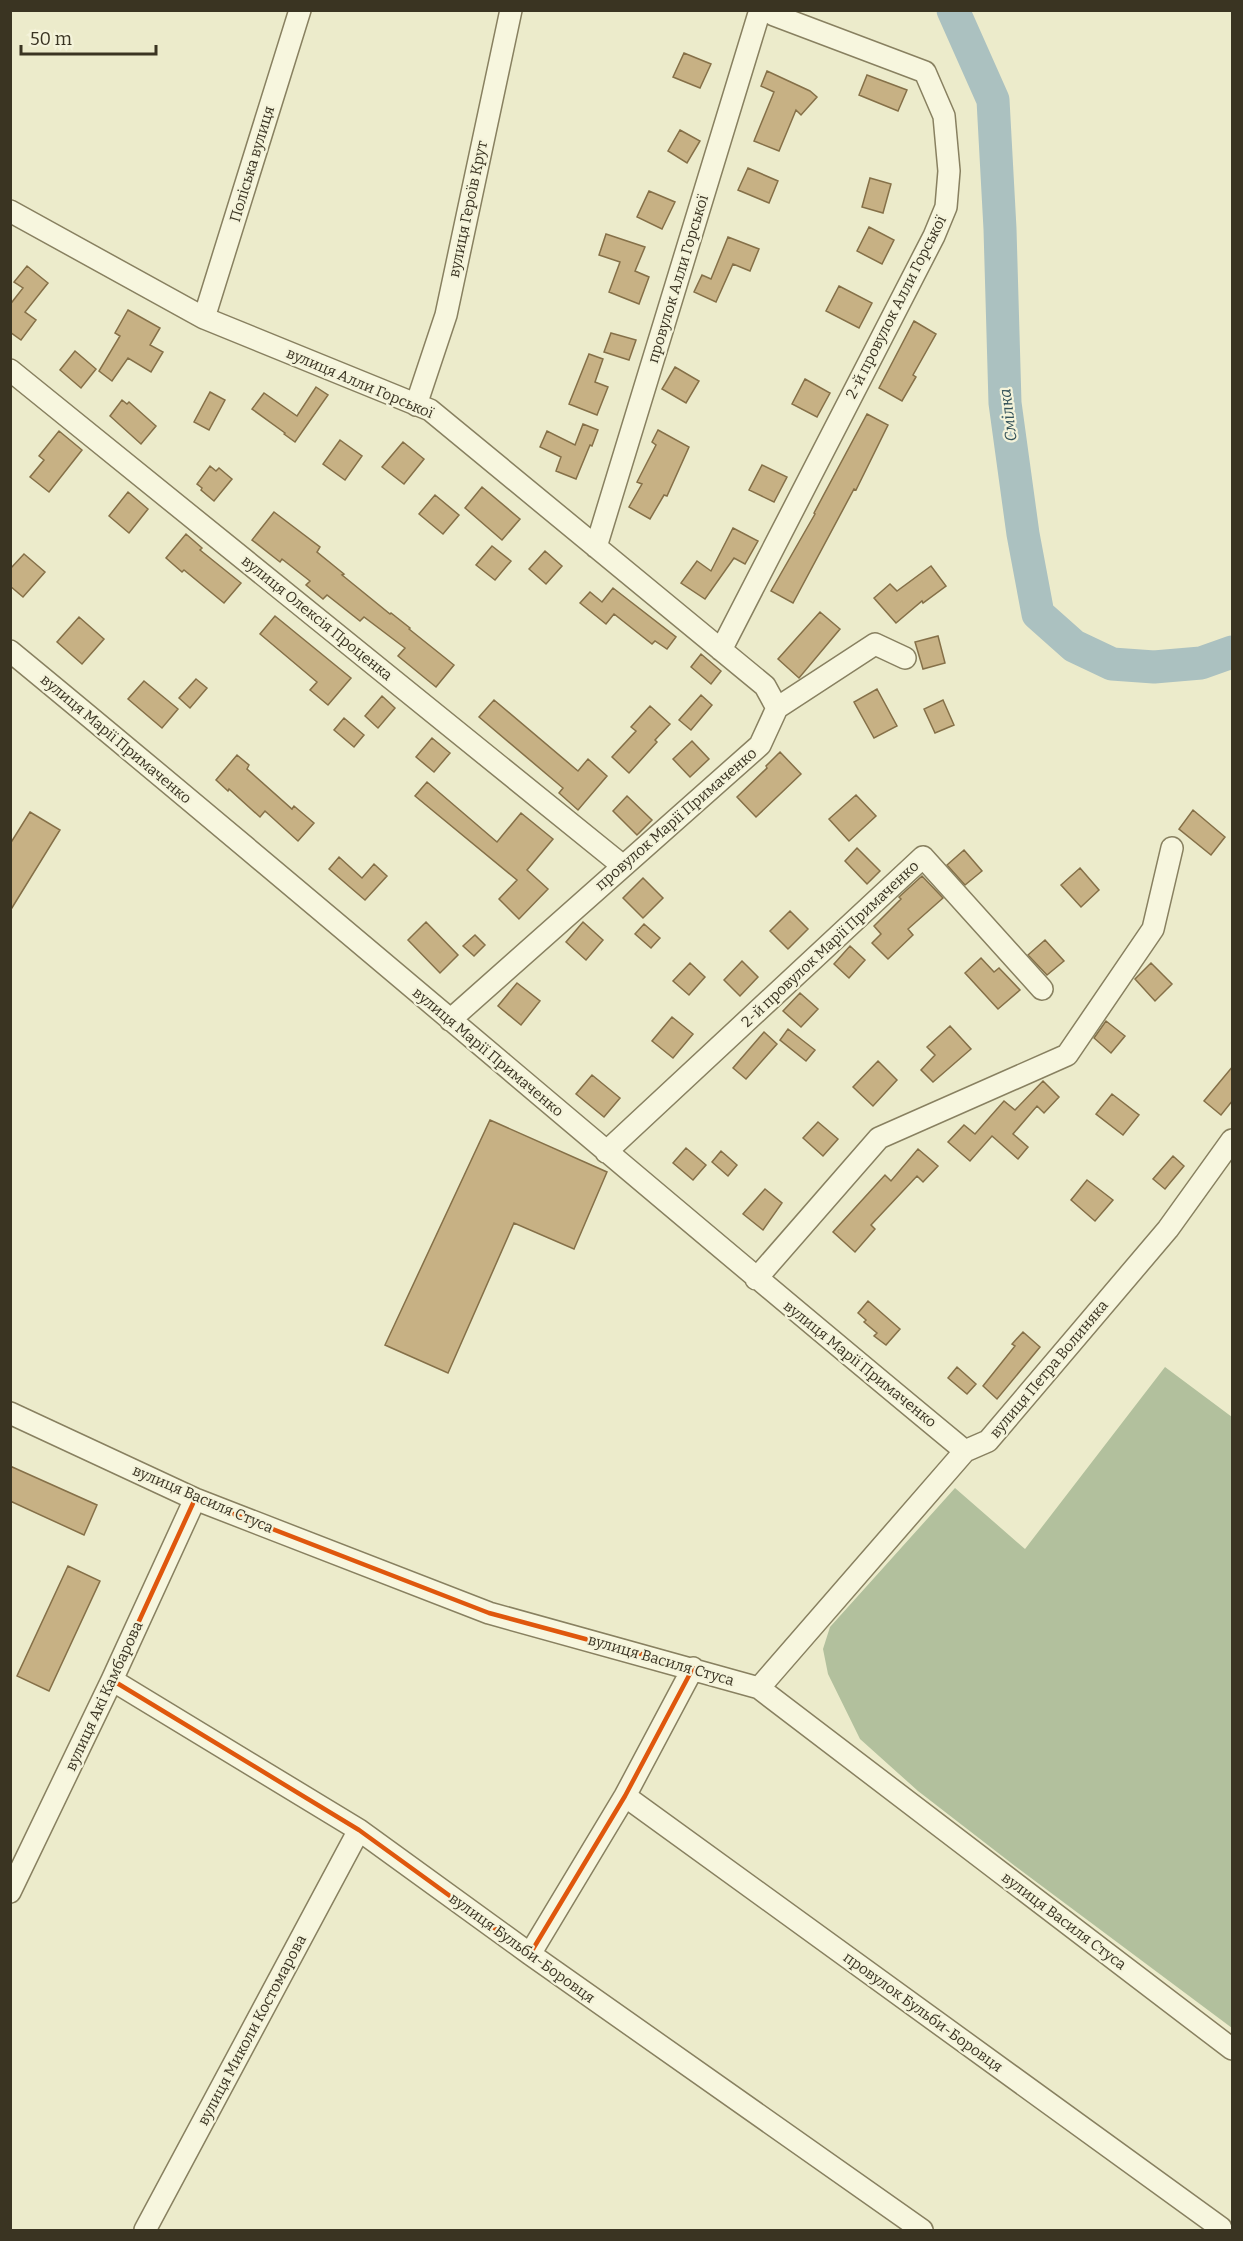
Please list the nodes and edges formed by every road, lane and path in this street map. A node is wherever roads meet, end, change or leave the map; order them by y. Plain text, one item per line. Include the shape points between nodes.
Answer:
1 (300, 10) edge
2 (511, 10) edge
3 (760, 10) edge
4 (768, 10) edge
5 (10, 211) edge
6 (204, 318) junction
7 (10, 370) edge
8 (416, 405) junction
9 (596, 547) junction
10 (721, 650) junction
11 (10, 651) edge
12 (905, 658) dead end
13 (777, 708) junction
14 (1172, 848) dead end
15 (623, 866) junction
16 (1042, 989) dead end
17 (450, 1020) junction
18 (1232, 1143) edge
19 (606, 1152) junction
20 (756, 1279) junction
21 (10, 1413) edge
22 (965, 1451) junction
23 (195, 1499) junction
24 (693, 1668) junction
25 (112, 1680) junction
26 (759, 1688) junction
27 (625, 1796) junction
28 (359, 1830) junction
29 (10, 1892) edge
30 (530, 1954) junction
31 (1233, 2049) edge
32 (1221, 2228) dead end
33 (145, 2230) edge
34 (922, 2230) edge

1 - 6 street, Поліська вулиця
2 - 8 street, вулиця Героїв Крут via 446,315
3 - 9 street, провулок Алли Горської
4 - 10 street, 2-й провулок Алли Горської via 925,72 944,116 949,171 946,207 934,236
5 - 6 street, вулиця Алли Горської
6 - 8 street, вулиця Алли Горської
7 - 15 street, вулиця Олексія Проценка
8 - 9 street, вулиця Алли Горської via 430,410
9 - 10 street, вулиця Алли Горської
10 - 13 street, вулиця Алли Горської via 765,686
11 - 17 street, вулиця Марії Примаченко
12 - 13 street via 875,644
13 - 15 street, провулок Марії Примаченко via 760,746
14 - 20 street via 1153,929 1068,1055 879,1138
15 - 17 street, провулок Марії Примаченко
16 - 19 street, 2-й провулок Марії Примаченко via 923,857
17 - 19 street, вулиця Марії Примаченко
18 - 22 street, вулиця Петра Волиняка via 1168,1229 988,1441
19 - 20 street, вулиця Марії Примаченко
20 - 22 street, вулиця Марії Примаченко
21 - 23 street, вулиця Василя Стуса
22 - 26 street, вулиця Петра Волиняка
23 - 24 street, вулиця Василя Стуса via 489,1613
23 - 25 street, вулиця Акі Камбарова
24 - 26 street, вулиця Василя Стуса
24 - 27 street
25 - 28 street, вулиця Бульби-Боровця
25 - 29 street, вулиця Акі Камбарова
26 - 31 street, вулиця Василя Стуса
27 - 30 street
27 - 32 street, провулок Бульби-Боровця
28 - 30 street, вулиця Бульби-Боровця
28 - 33 street, вулиця Миколи Костомарова
30 - 34 street, вулиця Бульби-Боровця

